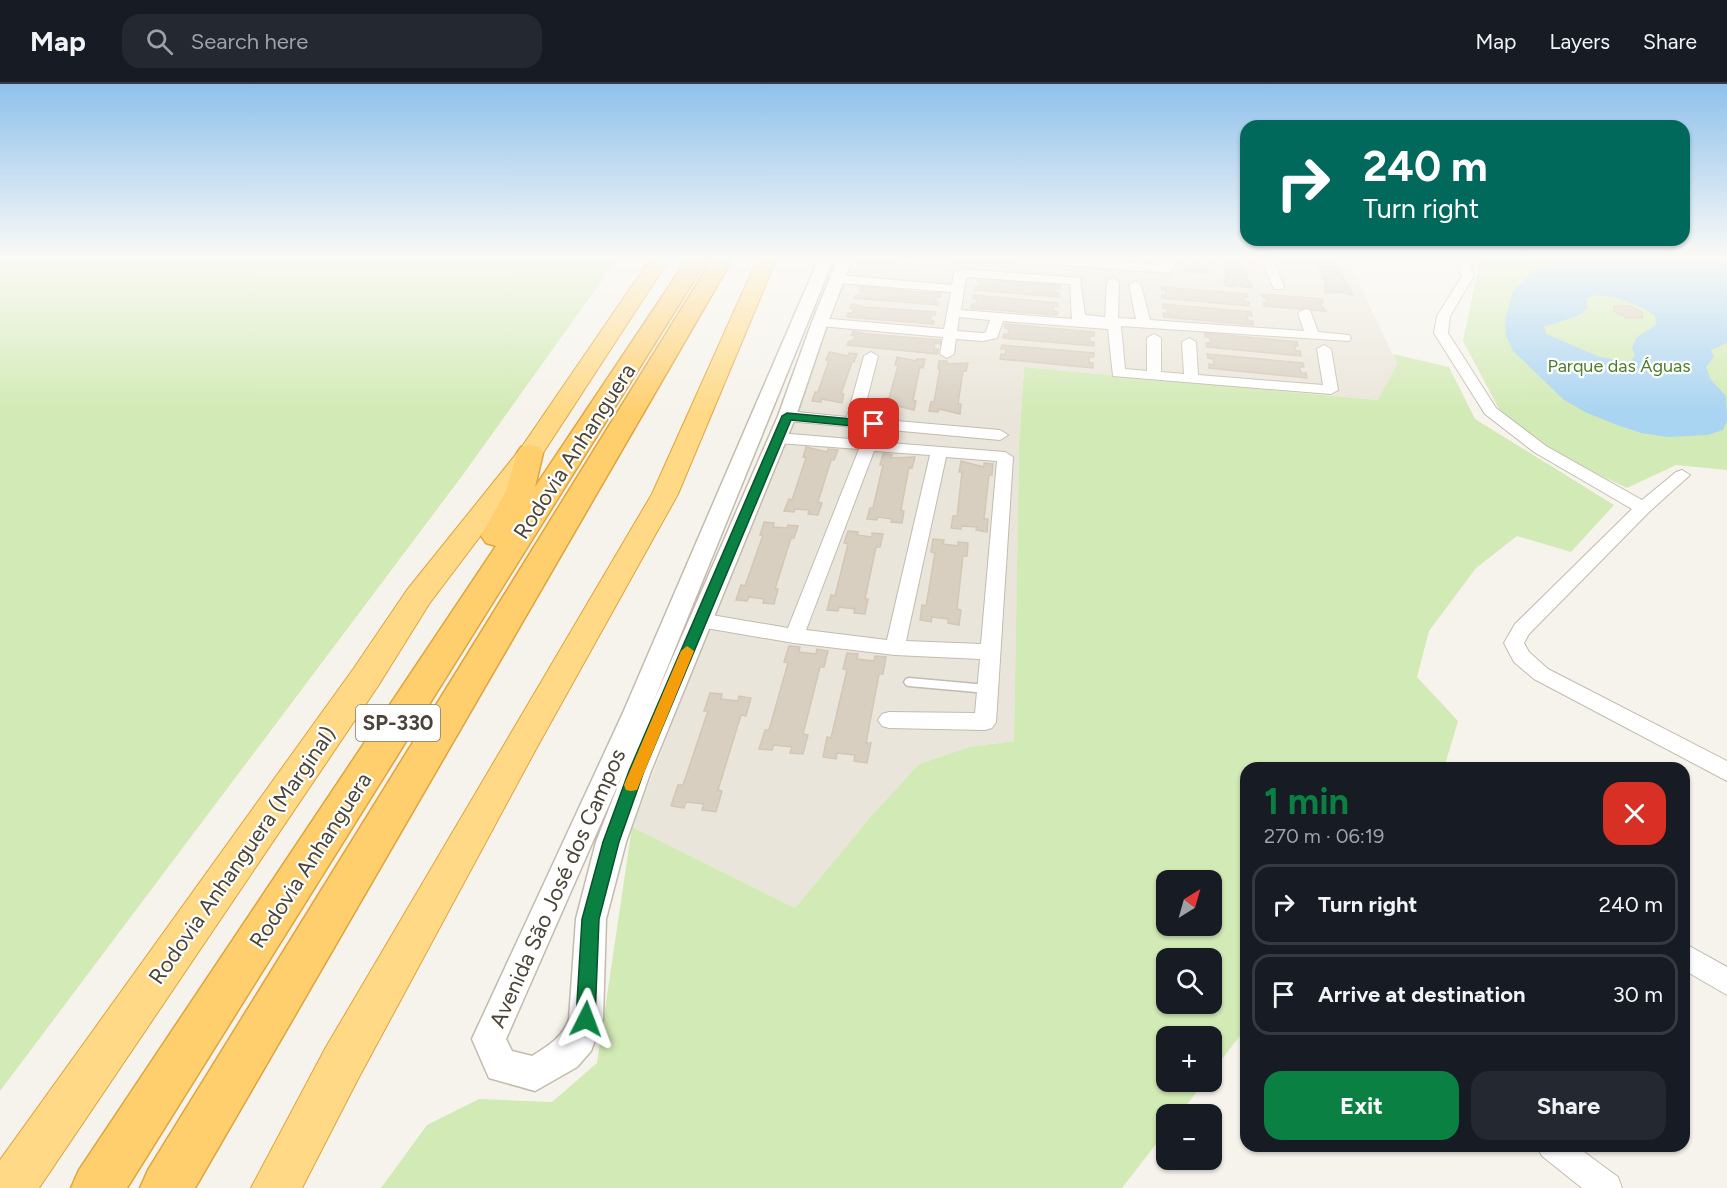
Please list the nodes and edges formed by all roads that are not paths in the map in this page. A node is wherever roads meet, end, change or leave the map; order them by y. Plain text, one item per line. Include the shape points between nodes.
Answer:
1 (607, 310) edge
2 (626, 310) edge
3 (665, 310) edge
4 (692, 310) edge
5 (746, 310) edge
6 (764, 310) edge
7 (817, 310) edge
8 (824, 310) edge
9 (954, 310) edge
10 (1078, 310) edge
11 (1112, 310) edge
12 (1141, 310) edge
13 (1445, 310) edge
14 (953, 313) junction
15 (1305, 313) dead end
16 (998, 317) junction
17 (820, 322) junction
18 (1111, 322) junction
19 (1144, 324) junction
20 (951, 334) junction
21 (1312, 336) junction
22 (1154, 338) dead end
23 (1344, 338) dead end
24 (1189, 342) dead end
25 (1324, 349) dead end
26 (947, 354) dead end
27 (871, 356) dead end
28 (1155, 375) junction
29 (1191, 378) junction
30 (558, 409) junction
31 (853, 423) junction
32 (874, 424) junction
33 (782, 427) junction
34 (1000, 435) dead end
35 (868, 447) junction
36 (939, 451) junction
37 (530, 453) junction
38 (1682, 475) dead end
39 (665, 494) junction
40 (1643, 508) junction
41 (700, 620) junction
42 (794, 636) junction
43 (895, 648) junction
44 (988, 652) junction
45 (909, 682) dead end
46 (987, 689) junction
47 (889, 720) dead end
48 (1727, 772) edge
49 (276, 913) junction
50 (1690, 959) edge
51 (1727, 982) edge
52 (1560, 1152) edge
53 (10, 1188) edge
54 (98, 1188) edge
55 (166, 1188) edge
56 (276, 1188) edge
57 (1607, 1188) edge

1 - 30 highway via 563,379
2 - 30 highway, Rodovia Anhanguera (Marginal)
3 - 49 highway, Rodovia Anhanguera / SP-330
4 - 55 highway, Rodovia Anhanguera / SP-330
5 - 39 highway
6 - 39 highway via 714,420
7 - 41 street, Avenida São José dos Campos via 489,1039 501,1066 535,1074 565,1054 579,1039 586,1019 591,919 611,842
8 - 17 street, Avenida São José dos Campos
9 - 14 street
10 - 18 street via 1079,319
11 - 18 street
12 - 19 street
13 - 40 street via 1441,333 1490,411 1540,449
14 - 16 street
14 - 20 street
15 - 21 street
16 - 20 street via 992,335
16 - 28 street via 1114,326 1118,373
17 - 20 street
17 - 33 street, Avenida São José dos Campos
18 - 19 street
19 - 21 street
20 - 26 street
21 - 23 street
22 - 28 street
24 - 29 street
25 - 29 street via 1331,390
27 - 31 street
28 - 29 street
30 - 37 highway, Rodovia Anhanguera (Marginal)
31 - 32 street
31 - 33 street
32 - 34 street
32 - 35 street
33 - 35 street
33 - 41 street, Avenida São José dos Campos
35 - 36 street
35 - 42 street
36 - 43 street
36 - 44 street via 1005,457
37 - 49 highway via 520,491 499,531
37 - 53 highway, Rodovia Anhanguera (Marginal) via 418,597
38 - 40 street
39 - 56 highway via 389,980
40 - 48 street via 1522,629 1514,643 1521,657 1541,674
41 - 42 street
42 - 43 street
43 - 44 street
44 - 46 street
45 - 46 lane
46 - 47 street via 984,722
49 - 54 highway, Rodovia Anhanguera / SP-330
50 - 51 street
52 - 57 street

